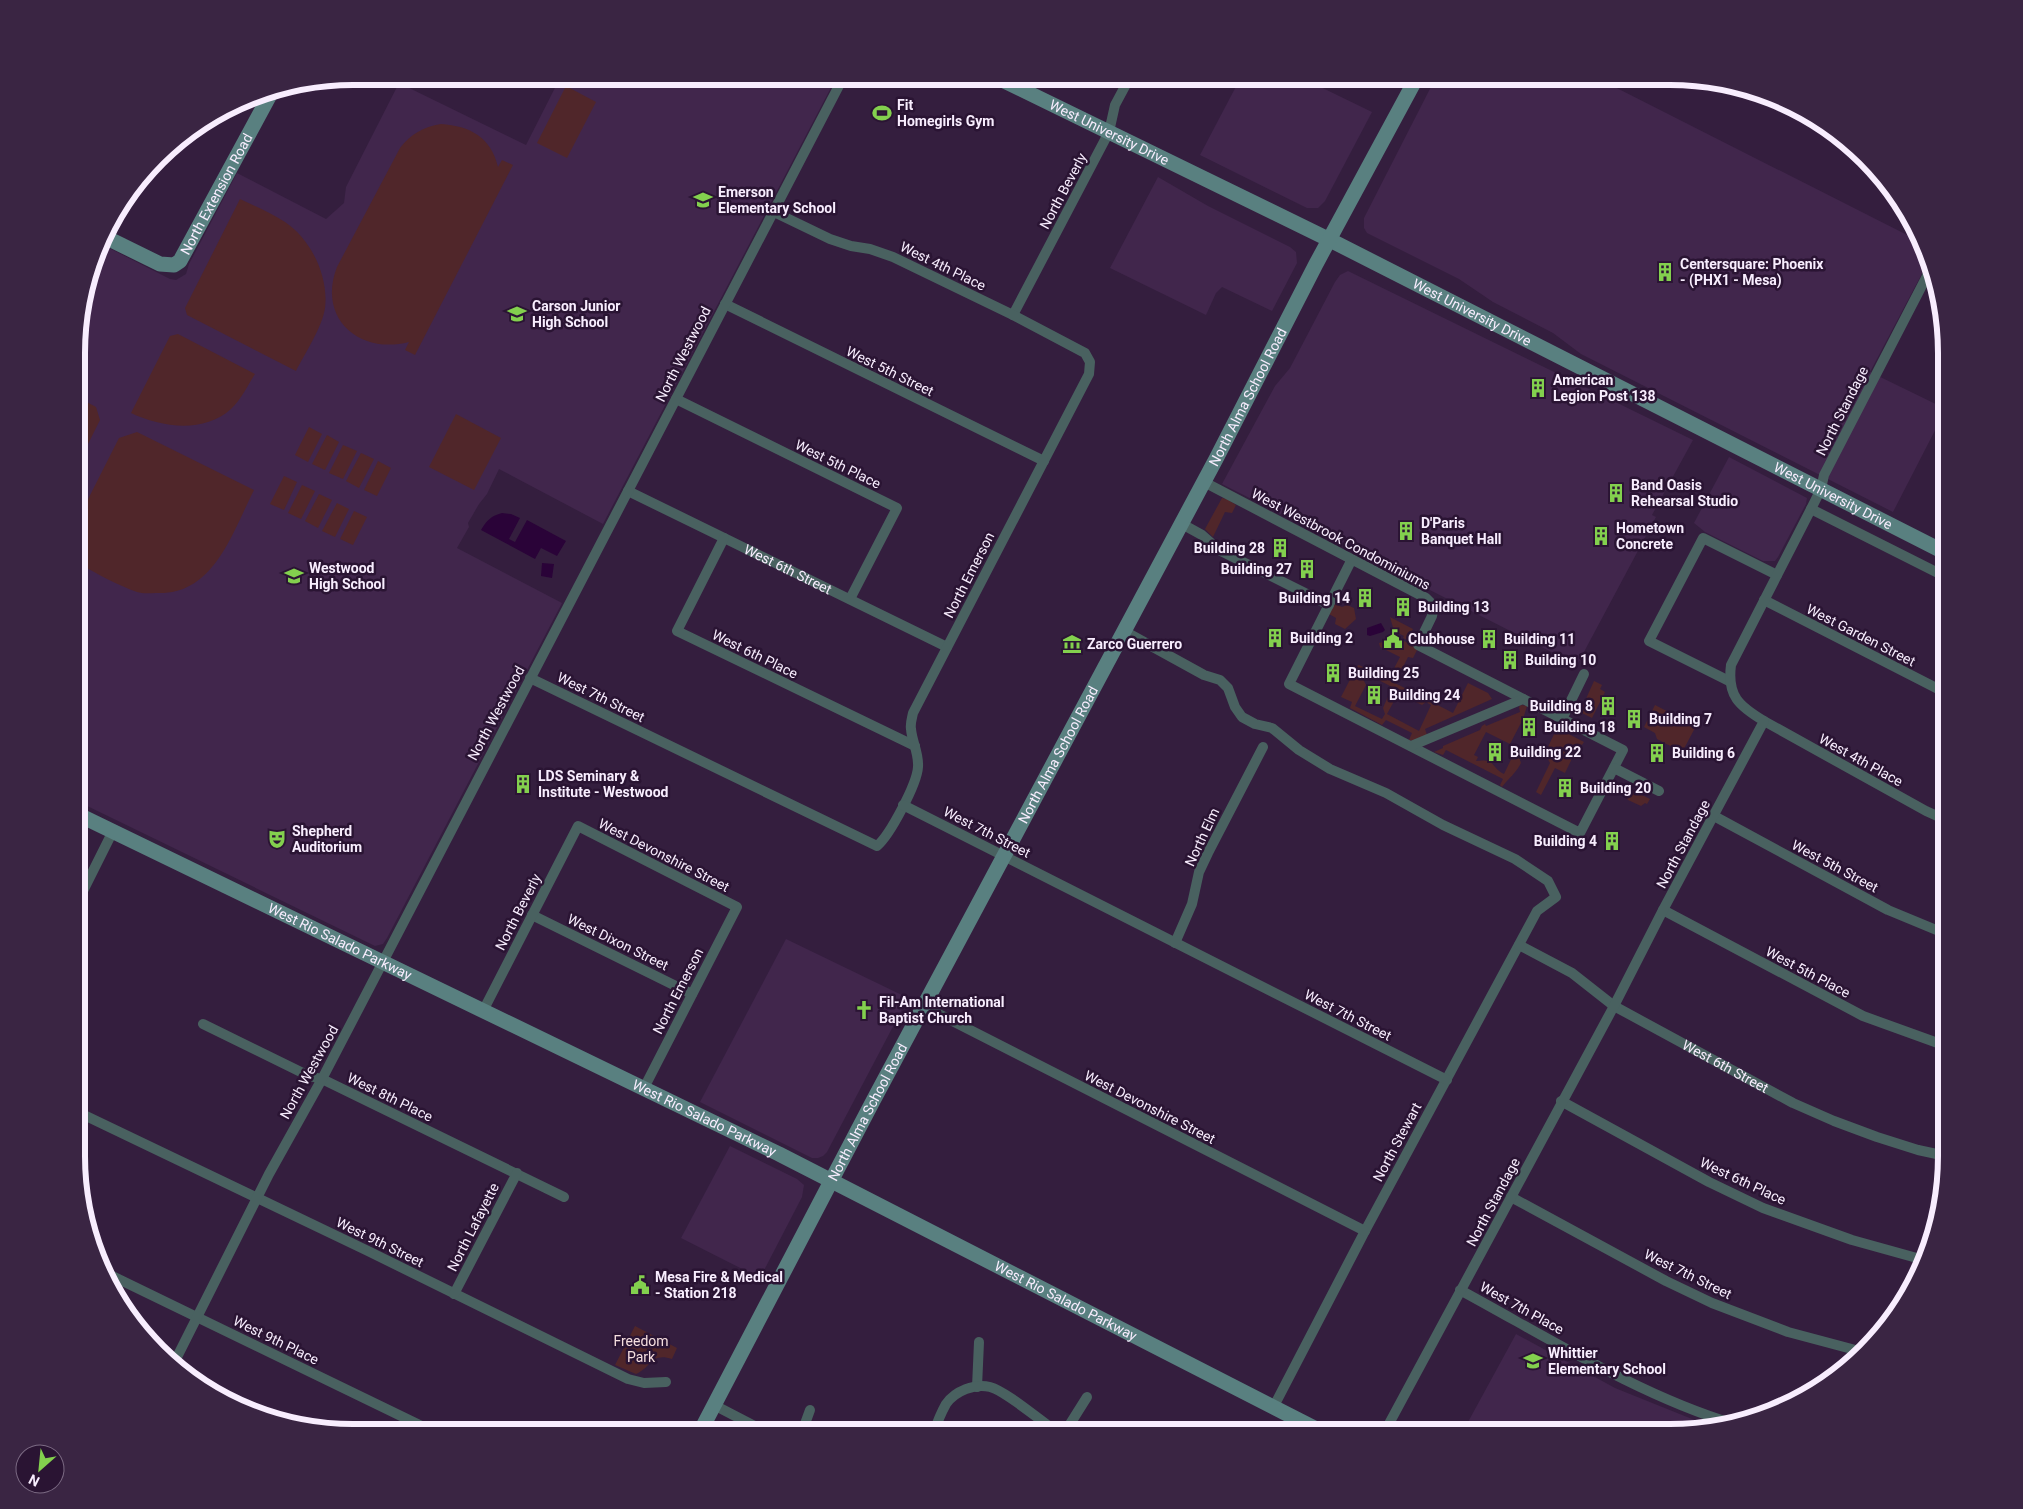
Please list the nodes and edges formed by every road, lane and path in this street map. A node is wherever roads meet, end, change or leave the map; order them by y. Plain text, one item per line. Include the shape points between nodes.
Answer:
1 (839, 85) edge
2 (1014, 85) edge
3 (1126, 85) edge
4 (1413, 85) edge
5 (267, 99) edge
6 (1109, 132) junction
7 (774, 212) junction
8 (110, 240) edge
9 (1330, 240) junction
10 (1927, 276) edge
11 (725, 304) junction
12 (1014, 316) junction
13 (1090, 362) joint
14 (676, 399) junction
15 (1044, 461) junction
16 (1204, 482) junction
17 (1821, 489) junction
18 (628, 491) junction
19 (1811, 509) junction
20 (1182, 524) junction
21 (724, 538) junction
22 (1938, 549) edge
23 (1352, 559) junction
24 (1938, 573) edge
25 (1777, 575) junction
26 (850, 599) junction
27 (1764, 600) junction
28 (1329, 605) junction
29 (1124, 631) junction
30 (947, 647) junction
31 (1584, 674) dead end
32 (530, 678) junction
33 (1729, 681) junction
34 (1938, 689) edge
35 (1522, 699) junction
36 (1562, 719) junction
37 (1764, 722) junction
38 (915, 746) junction
39 (1411, 746) junction
40 (1263, 747) dead end
41 (1614, 768) junction
42 (1659, 791) dead end
43 (903, 805) junction
44 (1714, 816) junction
45 (1938, 816) edge
46 (85, 817) edge
47 (578, 826) joint
48 (113, 831) junction
49 (1003, 855) junction
50 (85, 887) edge
51 (737, 907) joint
52 (1663, 910) junction
53 (532, 915) junction
54 (1938, 931) edge
55 (1175, 943) junction
56 (1519, 946) junction
57 (383, 962) junction
58 (692, 994) junction
59 (923, 1006) junction
60 (1614, 1006) junction
61 (484, 1011) junction
62 (203, 1024) dead end
63 (1938, 1043) edge
64 (322, 1079) junction
65 (1447, 1080) junction
66 (644, 1088) junction
67 (1562, 1101) junction
68 (85, 1115) edge
69 (1938, 1154) edge
70 (517, 1173) junction
71 (832, 1180) junction
72 (564, 1197) dead end
73 (1512, 1197) junction
74 (257, 1198) junction
75 (1364, 1231) junction
76 (1918, 1258) edge
77 (114, 1277) edge
78 (1460, 1290) junction
79 (454, 1294) junction
80 (197, 1318) junction
81 (979, 1342) dead end
82 (1855, 1350) edge
83 (176, 1358) edge
84 (666, 1382) dead end
85 (977, 1387) junction
86 (1087, 1397) dead end
87 (714, 1405) junction
88 (1273, 1408) junction
89 (810, 1410) dead end
90 (1721, 1419) edge
91 (417, 1424) edge
92 (704, 1424) edge
93 (751, 1424) edge
94 (805, 1424) edge
95 (937, 1424) edge
96 (1046, 1424) edge
97 (1070, 1424) edge
98 (1306, 1424) edge
99 (1389, 1424) edge

1 - 7 street, North Westwood
2 - 6 main road, West University Drive
3 - 6 street, North Beverly via 1116,105
4 - 9 main road, North Alma School Road
5 - 8 main road, North Extension Road via 184,257 174,265 160,264
6 - 9 main road, West University Drive
6 - 12 street, North Beverly
7 - 11 street, North Westwood
7 - 12 street, West 4th Place via 830,239 893,257
9 - 16 main road, North Alma School Road
9 - 17 main road, West University Drive
10 - 17 street, North Standage via 1829,466
11 - 14 street, North Westwood
11 - 15 street, West 5th Street
12 - 13 street, West 4th Place via 1085,353
13 - 15 street, North Emerson via 1089,374
14 - 18 street, North Westwood
14 - 26 street, West 5th Place via 897,508
15 - 30 street, North Emerson
16 - 20 main road, North Alma School Road
16 - 23 street, West Westbrook Condominiums
17 - 19 street, North Standage
17 - 22 main road, West University Drive
18 - 21 street, West 6th Street
18 - 32 street, North Westwood
19 - 24 street, West University Drive
19 - 25 street, North Standage
20 - 28 street via 1202,535 1218,550
20 - 29 main road, North Alma School Road
21 - 26 street, West 6th Street
21 - 38 street, West 6th Place via 677,631
23 - 28 street
23 - 35 street, West Westbrook Condominiums via 1426,598 1434,606 1418,645
25 - 27 street, North Standage
25 - 33 street via 1702,538 1649,641
26 - 30 street, West 6th Street
27 - 33 street, North Standage via 1738,648
27 - 34 street, West Garden Street
28 - 39 street via 1289,684
29 - 49 main road, North Alma School Road
29 - 56 street, North Stewart via 1204,675 1220,680 1228,688 1242,717 1272,728 1330,769 1386,793 1443,825 1515,859 1548,881 1556,897 1537,911
30 - 38 street, North Emerson via 913,713 910,727
31 - 36 street
32 - 43 street, West 7th Street via 877,846 885,839
32 - 57 street, North Westwood
33 - 37 street via 1738,701
35 - 36 street, West Westbrook Condominiums
35 - 39 street
36 - 41 street, West Westbrook Condominiums via 1623,750
37 - 44 street, North Standage
37 - 45 street, West 4th Place
38 - 43 street, North Emerson via 918,768
39 - 41 street via 1580,833
40 - 55 street, North Elm via 1199,872 1192,904
41 - 42 street
43 - 49 street, West 7th Street
44 - 52 street, North Standage
44 - 54 street, West 5th Street via 1888,910
46 - 48 main road, West Rio Salado Parkway
47 - 51 street, West Devonshire Street
47 - 53 street, North Beverly
48 - 50 street
48 - 57 main road, West Rio Salado Parkway
49 - 55 street, West 7th Street
49 - 59 main road, North Alma School Road
51 - 58 street, North Emerson
52 - 60 street, North Standage
52 - 63 street, West 5th Place via 1863,1016
53 - 58 street, West Dixon Street
53 - 61 street, North Beverly
55 - 65 street, West 7th Street
56 - 60 street, West 6th Street via 1572,973
56 - 65 street, North Stewart
57 - 61 main road, West Rio Salado Parkway
57 - 64 street, North Westwood
58 - 66 street, North Emerson
59 - 71 main road, North Alma School Road
59 - 75 street, West Devonshire Street
60 - 67 street, North Standage
60 - 69 street, West 6th Street via 1794,1103 1877,1137
61 - 66 main road, West Rio Salado Parkway
62 - 64 street, West 8th Place via 309,1076
64 - 70 street, West 8th Place
64 - 74 street, North Westwood
65 - 75 street, North Stewart
66 - 71 main road, West Rio Salado Parkway
67 - 73 street, North Standage
67 - 76 street, West 6th Place via 1763,1208 1852,1240
68 - 74 street, West 9th Street
70 - 72 street, West 8th Place
70 - 79 street, North Lafayette
71 - 87 main road, North Alma School Road
71 - 88 main road, West Rio Salado Parkway
73 - 78 street, North Standage
73 - 82 street, West 7th Street via 1712,1303 1788,1332
74 - 79 street, West 9th Street
74 - 80 street, North Westwood
75 - 88 street, North Stewart
77 - 80 street, West 9th Place
78 - 90 street, West 7th Place via 1630,1382
78 - 99 street, North Standage
79 - 84 street, West 9th Street via 628,1379
80 - 83 street, North Westwood
80 - 91 street, West 9th Place
81 - 85 street
85 - 95 street via 956,1393 946,1403
85 - 96 street via 990,1386
86 - 97 street
87 - 92 main road, North Alma School Road
87 - 93 street
88 - 98 main road, West Rio Salado Parkway
89 - 94 street

